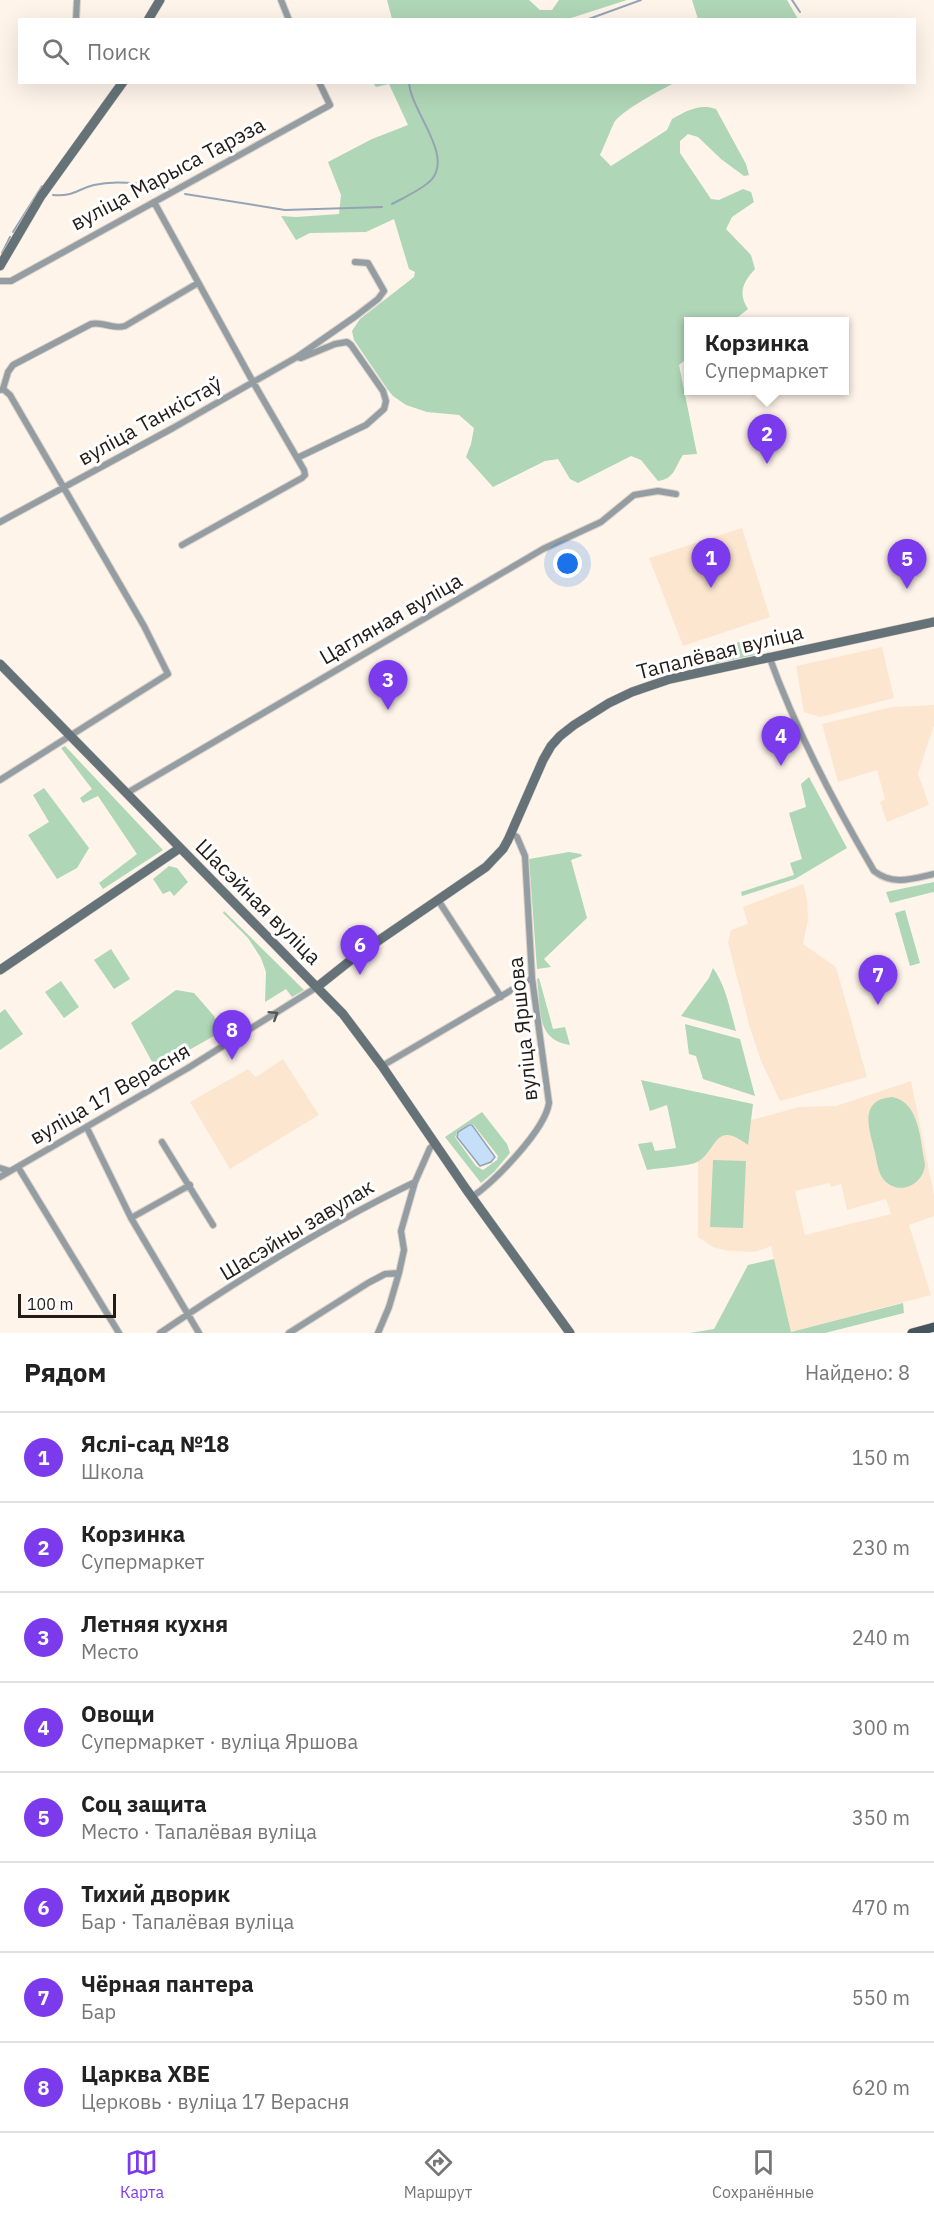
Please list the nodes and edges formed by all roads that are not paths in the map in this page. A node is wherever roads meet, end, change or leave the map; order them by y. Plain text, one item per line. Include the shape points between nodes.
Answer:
1 (77, 0) edge
2 (160, 0) edge
3 (280, 0) edge
4 (76, 18) edge
5 (149, 18) edge
6 (289, 18) edge
7 (122, 84) edge
8 (321, 84) edge
9 (154, 202) junction
10 (355, 262) dead end
11 (0, 266) edge
12 (0, 281) edge
13 (198, 283) junction
14 (297, 357) junction
15 (253, 382) junction
16 (2, 390) edge
17 (297, 458) junction
18 (63, 487) junction
19 (676, 494) dead end
20 (0, 522) edge
21 (182, 545) dead end
22 (934, 622) edge
23 (768, 656) junction
24 (0, 663) edge
25 (70, 736) junction
26 (0, 780) edge
27 (127, 793) junction
28 (511, 832) junction
29 (180, 848) junction
30 (934, 874) edge
31 (438, 900) junction
32 (0, 970) edge
33 (532, 978) junction
34 (317, 987) junction
35 (501, 997) junction
36 (382, 1066) junction
37 (87, 1128) junction
38 (162, 1142) dead end
39 (435, 1144) junction
40 (18, 1167) junction
41 (0, 1168) edge
42 (10, 1171) junction
43 (0, 1177) edge
44 (415, 1182) junction
45 (190, 1185) junction
46 (472, 1197) junction
47 (131, 1218) junction
48 (213, 1225) dead end
49 (399, 1273) junction
50 (188, 1314) junction
51 (934, 1327) edge
52 (119, 1333) edge
53 (160, 1333) edge
54 (199, 1333) edge
55 (290, 1333) edge
56 (378, 1333) edge
57 (570, 1333) edge
58 (912, 1333) edge

1 - 4 street
2 - 5 main road
3 - 6 street
7 - 11 main road via 41,196
8 - 9 street, вуліца Марыса Тарэза via 330,105
9 - 12 street, вуліца Марыса Тарэза via 11,281
9 - 13 street
10 - 14 street, вуліца Танкістаў via 368,263 384,291
13 - 15 street
13 - 16 street via 125,326 96,322 13,365
14 - 15 street, вуліца Танкістаў
14 - 17 street, вуліца Танкістаў via 346,342 386,400 384,409 366,424
15 - 17 street, вуліца Танкістаў
15 - 18 street, вуліца Танкістаў
16 - 18 street, вуліца Танкістаў via 10,395
17 - 21 street via 304,470 302,478
18 - 20 street, вуліца Танкістаў
18 - 25 street, вуліца Танкістаў via 168,674
19 - 27 street, Цагляная вуліца via 658,491 634,495 601,522 543,549
22 - 23 main road, Тапалёвая вуліца
23 - 28 main road, Тапалёвая вуліца via 652,685 609,703 574,725 551,746
23 - 30 street via 816,765 873,871 882,878 903,881
24 - 25 main road, Шасэйная вуліца
25 - 26 street
25 - 27 main road, Шасэйная вуліца
27 - 29 main road, Шасэйная вуліца
28 - 31 main road, Тапалёвая вуліца via 503,849 486,867
28 - 33 street, вуліца Яршова via 525,856
29 - 32 main road
29 - 34 main road, Шасэйная вуліца
31 - 34 main road, Тапалёвая вуліца
31 - 35 street
33 - 35 street
33 - 46 street, вуліца Яршова via 548,1110 531,1138
34 - 36 main road, Шасэйная вуліца
37 -> 34 street, вуліца 17 Верасня
35 - 36 street
36 - 39 main road, Шасэйная вуліца
37 - 40 street, вуліца 17 Верасня
37 - 47 street
38 - 45 street
39 - 44 street
39 - 46 main road, Шасэйная вуліца
40 - 42 street, вуліца 17 Верасня
40 - 52 street
41 - 42 street
42 - 43 street, вуліца 17 Верасня
44 - 49 street via 401,1231 404,1250
44 - 50 street, Шасэйны завулак via 330,1227
45 - 47 street
45 - 48 street
46 - 57 main road, Шасэйная вуліца
47 - 50 street
49 - 55 street via 376,1278
49 - 56 street
50 - 53 street, Шасэйны завулак
50 - 54 street
51 - 58 main road

